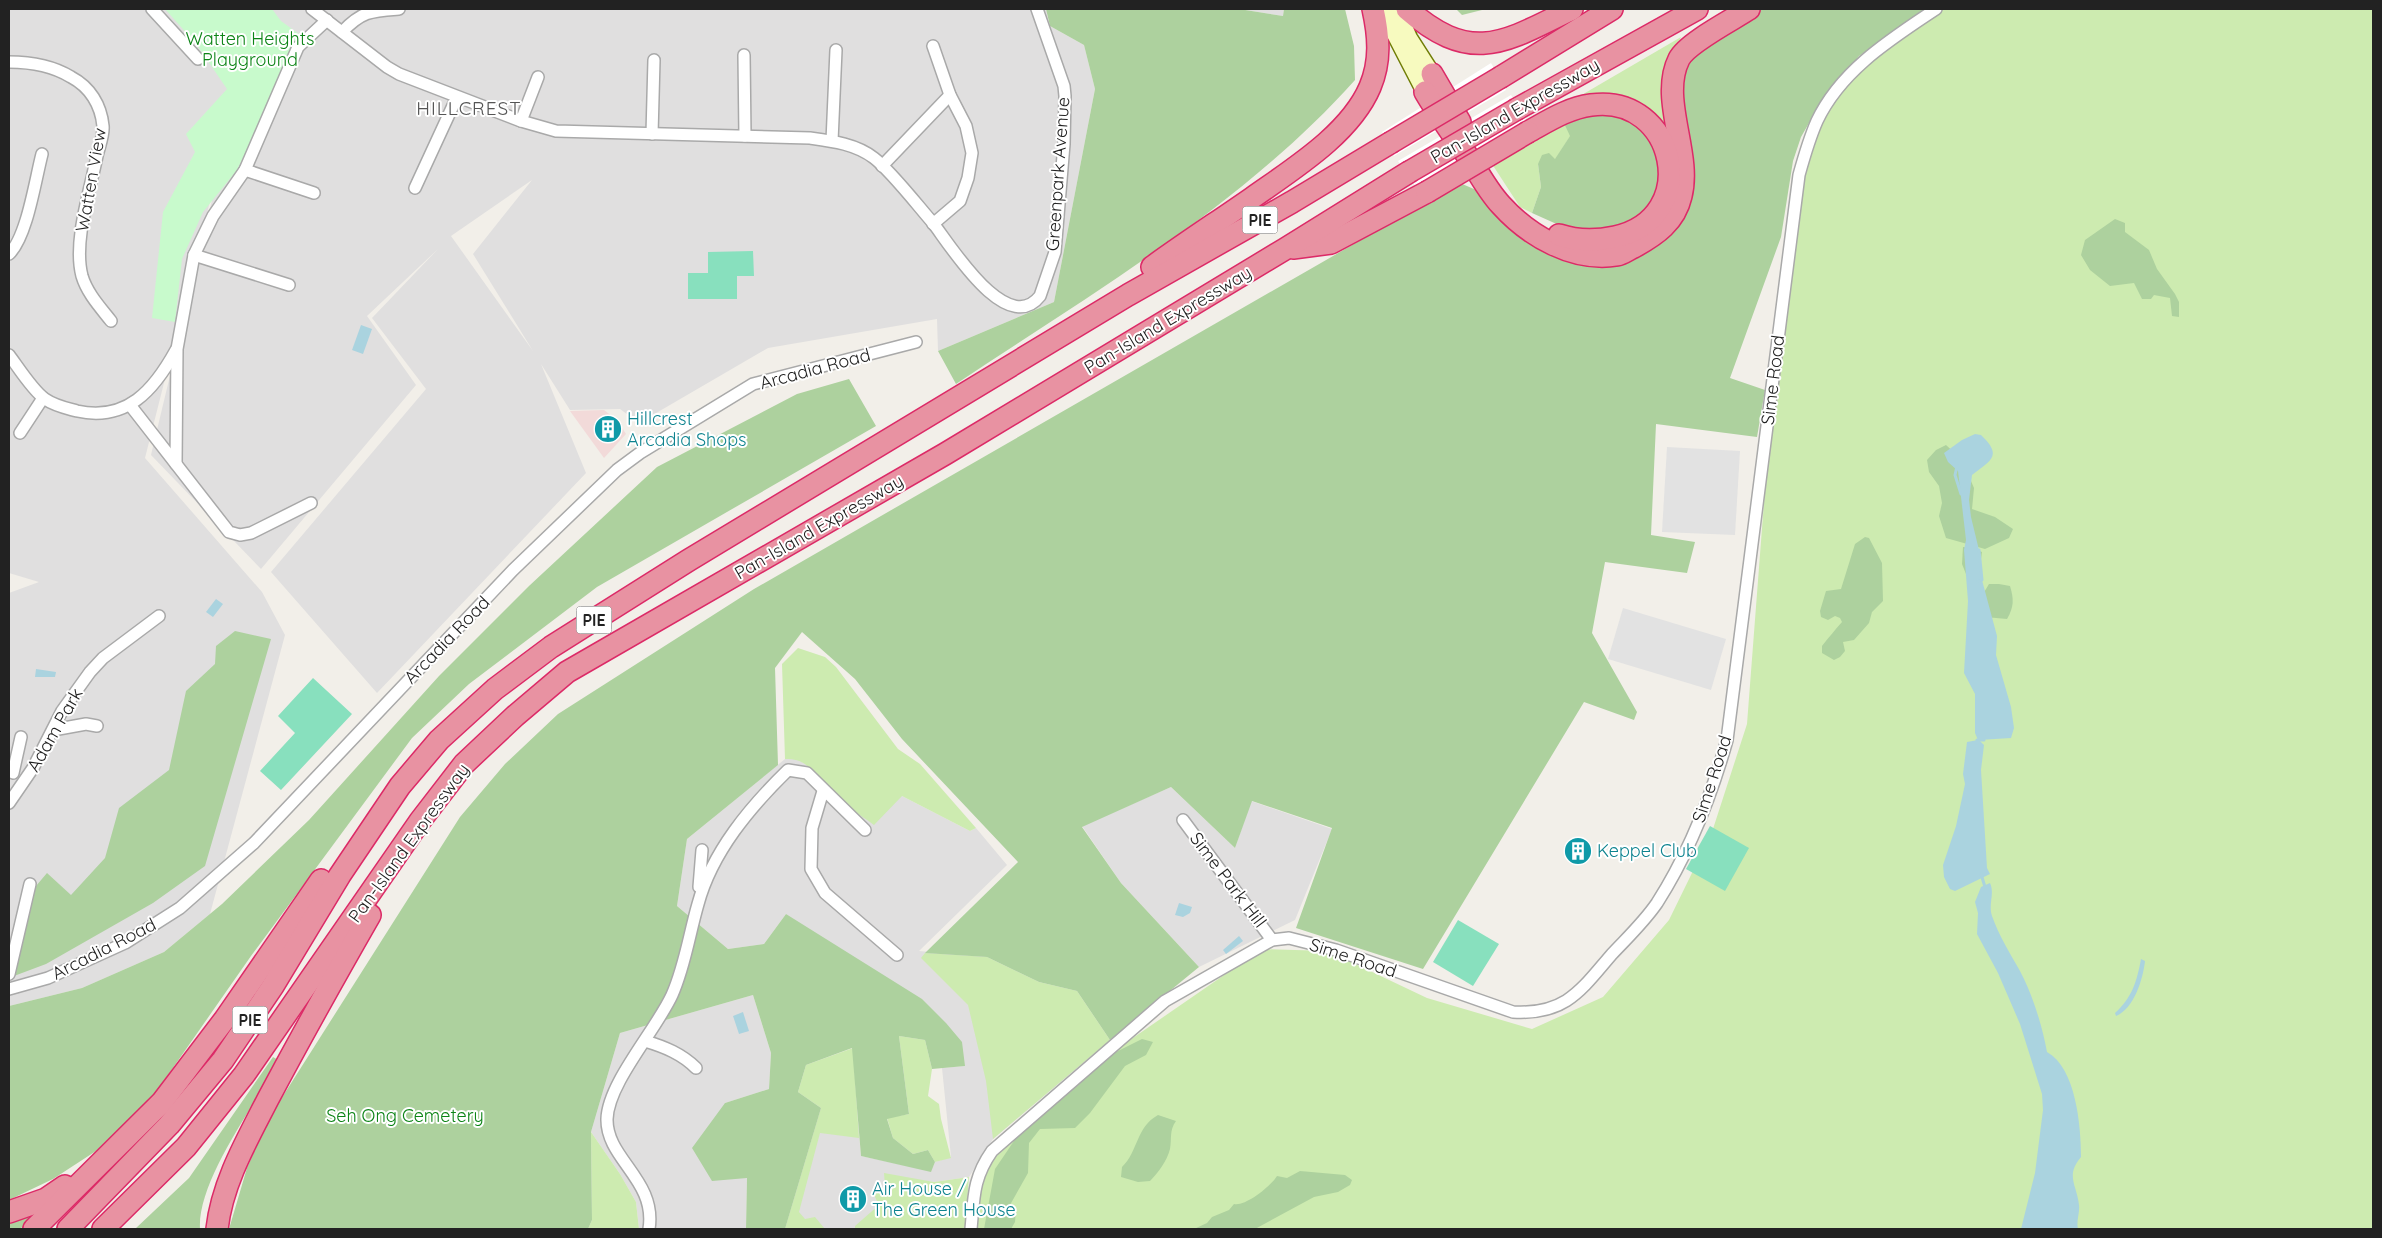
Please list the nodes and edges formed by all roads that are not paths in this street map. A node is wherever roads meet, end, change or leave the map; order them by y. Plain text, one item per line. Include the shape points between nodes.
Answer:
1 (152, 9) edge
2 (312, 9) edge
3 (399, 9) edge
4 (1037, 9) edge
5 (1373, 9) edge
6 (1382, 9) edge
7 (1396, 9) edge
8 (1407, 9) edge
9 (1572, 9) edge
10 (1612, 9) edge
11 (1697, 9) edge
12 (1749, 9) edge
13 (1936, 9) edge
14 (327, 20) junction
15 (342, 32) junction
16 (933, 46) dead end
17 (836, 50) dead end
18 (744, 55) dead end
19 (198, 59) dead end
20 (654, 60) dead end
21 (9, 62) edge
22 (538, 77) dead end
23 (1428, 83) junction
24 (950, 95) junction
25 (457, 97) junction
26 (522, 121) junction
27 (652, 134) junction
28 (745, 136) junction
29 (832, 141) junction
30 (42, 154) dead end
31 (882, 166) junction
32 (245, 170) junction
33 (415, 188) dead end
34 (314, 193) dead end
35 (933, 224) junction
36 (1285, 249) junction
37 (13, 250) edge
38 (194, 255) junction
39 (289, 285) dead end
40 (1128, 295) junction
41 (111, 321) dead end
42 (916, 342) dead end
43 (177, 349) junction
44 (9, 355) edge
45 (43, 398) junction
46 (130, 405) junction
47 (20, 433) dead end
48 (176, 464) junction
49 (312, 503) dead end
50 (159, 616) dead end
51 (97, 726) dead end
52 (53, 730) junction
53 (21, 737) dead end
54 (11, 772) edge
55 (22, 785) junction
56 (400, 786) junction
57 (823, 791) junction
58 (9, 803) edge
59 (1183, 820) dead end
60 (865, 830) dead end
61 (702, 850) dead end
62 (391, 862) junction
63 (30, 884) dead end
64 (698, 904) junction
65 (1272, 940) junction
66 (897, 956) dead end
67 (9, 974) edge
68 (9, 989) edge
69 (645, 1041) junction
70 (696, 1068) dead end
71 (113, 1153) junction
72 (9, 1212) edge
73 (34, 1229) edge
74 (68, 1229) edge
75 (103, 1229) edge
76 (217, 1229) edge
77 (649, 1229) edge
78 (971, 1229) edge

1 - 19 street
2 - 14 street
3 - 15 street via 374,11 355,18
4 - 35 street, Greenpark Avenue via 1064,86 1065,115 1055,252 1045,288 1029,307 1010,304 992,295
5 - 40 highway via 1379,52 1370,88 1352,116 1292,170 1139,278
6 - 23 main road
7 - 23 main road
8 - 9 highway via 1424,24 1470,44 1513,38
10 - 40 highway, Pan-Island Expressway / PIE, bridge via 1292,202
11 - 36 highway, Pan-Island Expressway / PIE, bridge via 1517,108
12 - 23 highway via 1685,49 1678,60 1673,93 1683,164 1681,198 1671,220 1655,235 1618,255 1583,255 1547,242 1527,229 1500,204
13 - 65 street, Sime Road via 1896,35 1845,80 1818,119 1807,146 1799,176 1727,740 1704,812 1656,904 1577,993 1550,1010 1531,1013 1513,1012 1336,950 1289,938
14 - 15 street
14 - 32 street via 298,47
15 - 25 street via 399,74
16 - 24 street
17 - 29 street
18 - 28 street
20 - 27 street
21 - 41 street, Watten View via 29,62 64,72 78,80 98,104 103,127 79,246 82,276 93,298
22 - 26 street
23 - 36 highway, bridge via 1497,185 1517,213 1529,222 1567,238 1604,240 1641,228 1652,220 1663,204 1670,170 1668,154 1654,129 1637,114 1619,106 1592,105 1553,118 1528,132 1427,192 1331,243
24 - 31 street
24 - 35 street via 966,126 972,154 960,201
25 - 26 street
25 - 33 street
26 - 27 street via 556,131
27 - 28 street
28 - 29 street
29 - 31 street via 872,156
30 - 37 street via 22,233
31 - 35 street
32 - 34 street
32 - 38 street via 213,216
36 - 62 highway, Pan-Island Expressway / PIE via 945,454 568,672 464,764
38 - 39 street
38 - 43 street
40 - 56 highway, Pan-Island Expressway / PIE via 551,647 496,689 439,740
42 - 68 street, Arcadia Road via 753,384 640,453 513,570 254,843 180,908 125,943 48,978
43 - 46 street via 152,386
43 - 48 street
44 - 45 street
45 - 46 street via 59,407 90,414 106,414
45 - 47 street
46 - 48 street
48 - 49 street via 229,532 234,534 251,533
50 - 52 street, Adam Park via 103,658 62,711
51 - 52 street via 86,724
52 - 55 street, Adam Park
53 - 54 street
54 - 55 street
55 - 58 street, Adam Park
56 - 71 highway via 365,819 184,1074
56 - 74 highway, Pan-Island Expressway / PIE via 340,875 274,986 223,1060 170,1125
57 - 60 street
57 - 64 street via 807,773 788,770 760,797 733,834 714,864
57 - 66 street via 812,828 811,869 826,893
59 - 65 street, Sime Park Hill
61 - 64 street
62 - 75 highway, Pan-Island Expressway / PIE via 244,1074 186,1147
62 - 76 highway via 386,886 257,1120 229,1180
63 - 67 street
64 - 69 street via 672,995
65 - 78 street, Sime Road via 1165,1001 992,1151 980,1168 975,1186
69 - 70 street via 672,1050
69 - 77 street via 619,1084 607,1127 615,1147 644,1191 649,1204
71 - 72 highway via 46,1198
71 - 73 highway

